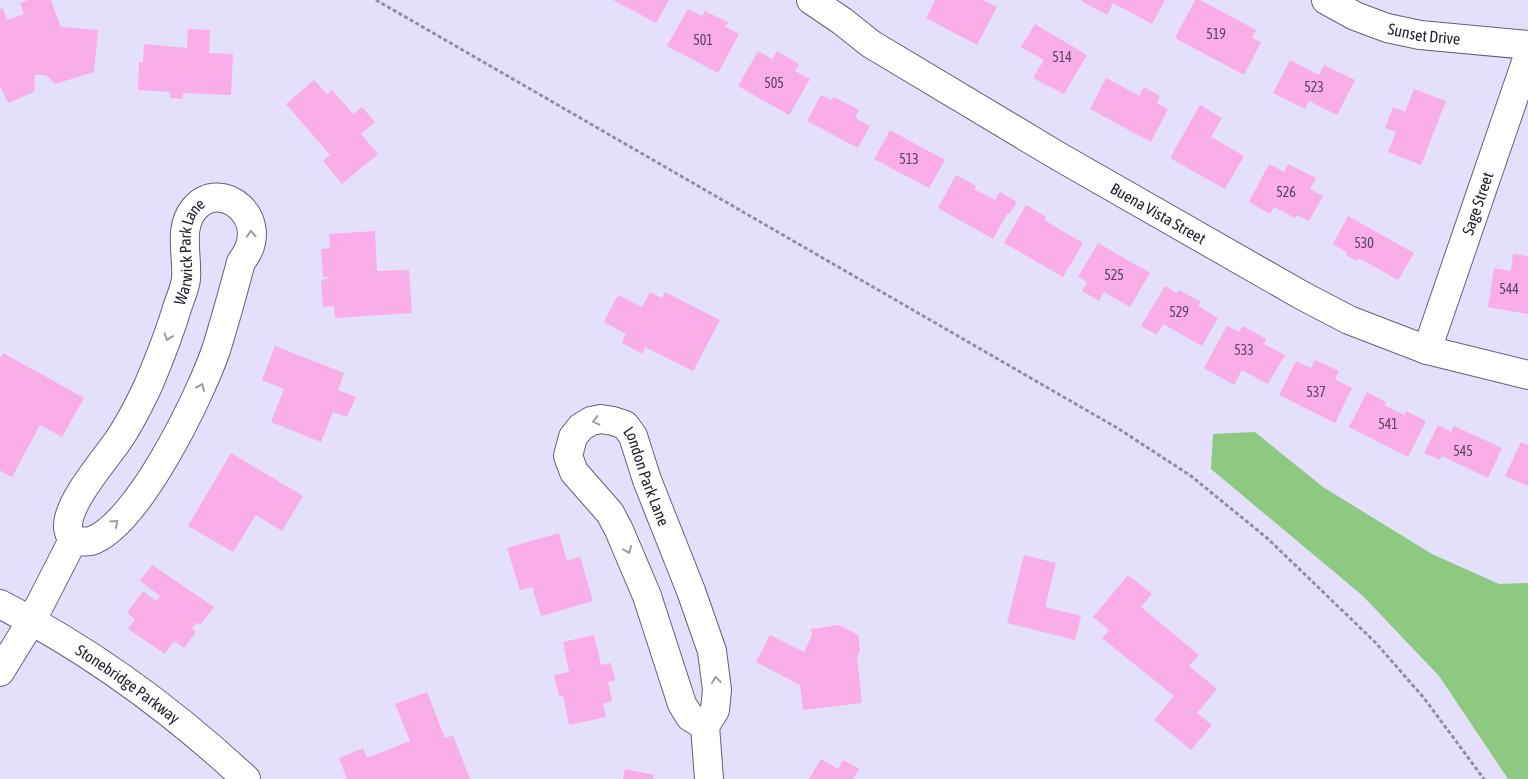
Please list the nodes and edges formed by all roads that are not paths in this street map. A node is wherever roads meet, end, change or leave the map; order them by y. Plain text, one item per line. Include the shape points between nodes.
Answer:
1 (811, 0) edge
2 (1326, 0) edge
3 (1528, 45) edge
4 (1528, 56) edge
5 (1428, 350) junction
6 (1528, 375) edge
7 (72, 542) junction
8 (0, 604) edge
9 (32, 620) junction
10 (0, 672) edge
11 (705, 726) junction
12 (246, 779) edge
13 (709, 779) edge

1 - 5 street, Buena Vista Street via 871,44 1302,296 1349,320
2 - 3 street, Sunset Drive via 1387,28 1420,35
4 - 5 street, Sage Street
5 - 6 street, Buena Vista Street
7 -> 7 street, Warwick Park Lane via 98,537 132,505 158,470 199,392 216,351 241,262 252,243 252,229 247,216 233,201 208,199 193,210 185,239 186,280 161,357 124,430 72,510 68,526
7 - 9 street
8 - 9 street, Stonebridge Parkway
9 - 10 street
9 - 12 street, Stonebridge Parkway via 94,658 152,700 210,745
11 -> 11 street, London Park Lane via 715,710 717,690 712,651 647,480 638,447 625,425 601,419 591,421 572,436 568,456 570,464 610,513 619,530 647,596 682,704 690,717
11 - 13 street, London Park Lane

